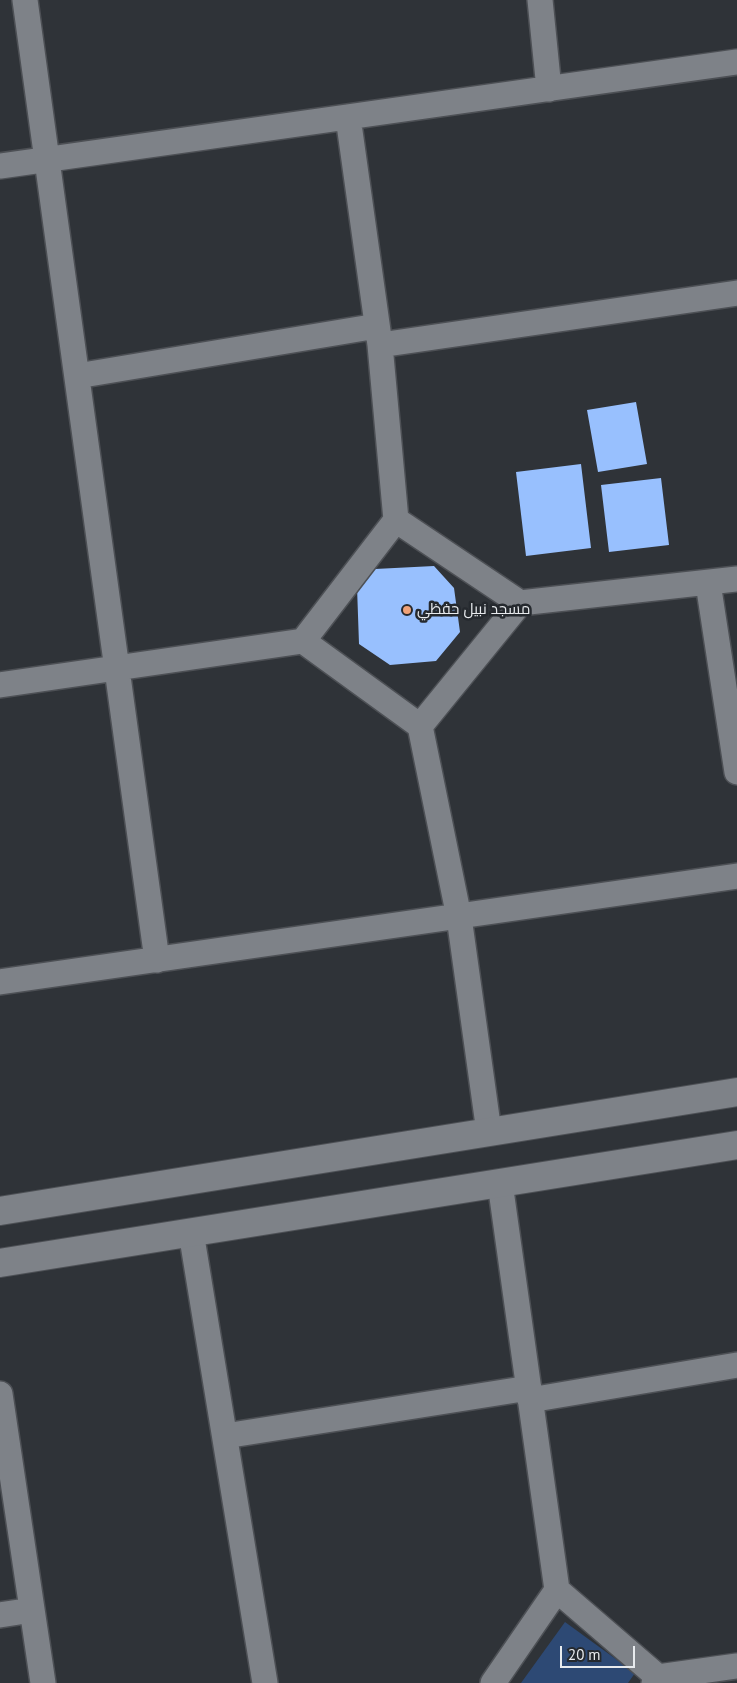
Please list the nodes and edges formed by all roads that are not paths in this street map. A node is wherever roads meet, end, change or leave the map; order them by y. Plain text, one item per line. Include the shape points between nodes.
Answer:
1 (25, 0) edge
2 (540, 0) edge
3 (737, 62) edge
4 (549, 89) junction
5 (348, 117) junction
6 (47, 160) junction
7 (0, 166) edge
8 (737, 292) edge
9 (378, 335) junction
10 (77, 376) junction
11 (396, 520) junction
12 (737, 579) edge
13 (708, 583) junction
14 (520, 603) junction
15 (303, 641) junction
16 (117, 668) junction
17 (0, 685) edge
18 (420, 726) junction
19 (737, 772) edge
20 (737, 876) edge
21 (459, 917) junction
22 (157, 960) junction
23 (0, 982) edge
24 (737, 1092) edge
25 (489, 1132) junction
26 (737, 1145) edge
27 (500, 1183) junction
28 (0, 1211) edge
29 (191, 1232) junction
30 (0, 1263) edge
31 (737, 1365) edge
32 (0, 1394) edge
33 (530, 1394) junction
34 (225, 1436) junction
35 (557, 1590) junction
36 (32, 1610) junction
37 (0, 1615) edge
38 (737, 1666) edge
39 (656, 1680) edge
40 (43, 1683) edge
41 (265, 1683) edge
42 (493, 1683) edge

1 - 6 street
2 - 4 street
3 - 4 street
4 - 5 street
5 - 6 street
5 - 9 street
6 - 7 street
6 - 10 street
8 - 9 street
9 - 10 street
9 - 11 street
10 - 16 street
11 - 14 street
11 - 15 street
12 - 13 street
13 - 14 street
13 - 19 street
14 - 18 street
15 - 16 street
15 - 18 street
16 - 17 street
16 - 22 street
18 - 21 street
20 - 21 street
21 - 22 street
21 - 25 street
22 - 23 street
24 - 25 street
25 - 28 street
26 - 27 street
27 - 29 street
27 - 33 street
29 - 30 street
29 - 34 street
31 - 33 street
32 - 36 street
33 - 34 street
33 - 35 street
34 - 41 street
35 - 39 street
35 - 42 street
36 - 37 street
36 - 40 street
38 - 39 street

